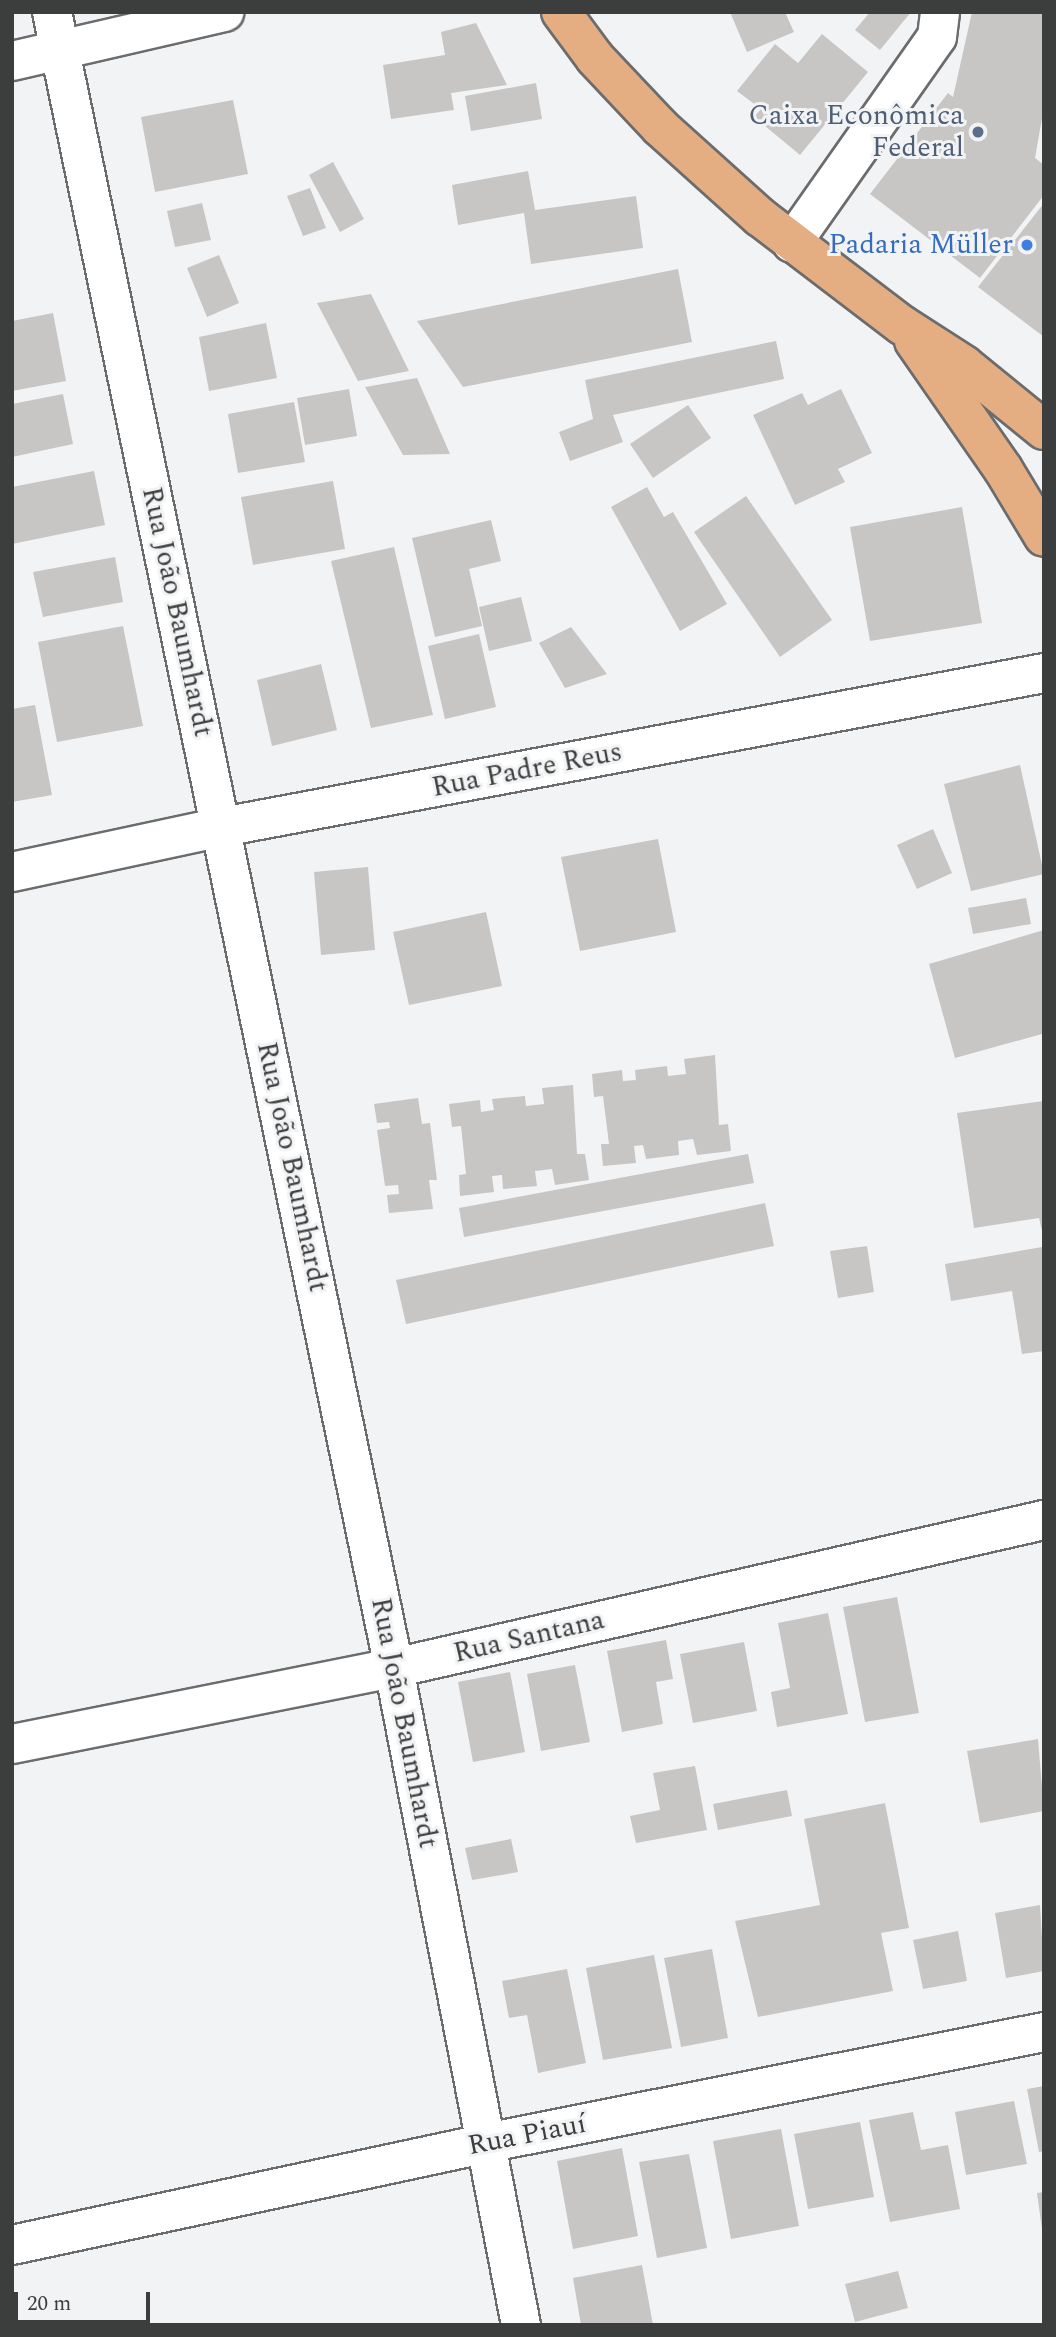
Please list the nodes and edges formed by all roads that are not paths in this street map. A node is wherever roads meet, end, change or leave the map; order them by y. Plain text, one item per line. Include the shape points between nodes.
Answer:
1 (52, 12) edge
2 (224, 12) edge
3 (561, 12) edge
4 (940, 12) edge
5 (60, 51) junction
6 (12, 61) edge
7 (792, 243) junction
8 (902, 326) junction
9 (1044, 430) edge
10 (1044, 537) edge
11 (1044, 673) edge
12 (222, 827) junction
13 (12, 872) edge
14 (1044, 1520) edge
15 (394, 1668) junction
16 (12, 1744) edge
17 (1044, 2032) edge
18 (486, 2143) junction
19 (12, 2245) edge
20 (521, 2325) edge

1 - 5 street, Rua João Baumhardt
2 - 5 street
3 - 7 main road via 595,58 660,127
4 - 7 street via 937,37
5 - 6 street
5 - 12 street, Rua João Baumhardt
7 - 8 main road
8 - 9 main road via 964,365
8 - 10 main road via 1003,469
11 - 12 street, Rua Padre Reus
12 - 13 street, Rua Padre Reus
12 - 15 street, Rua João Baumhardt
14 - 15 street, Rua Santana
15 - 16 street, Rua Santana
15 - 18 street, Rua João Baumhardt
17 - 18 street, Rua Piauí
18 - 19 street, Rua Piauí
18 - 20 street, Rua João Baumhardt

